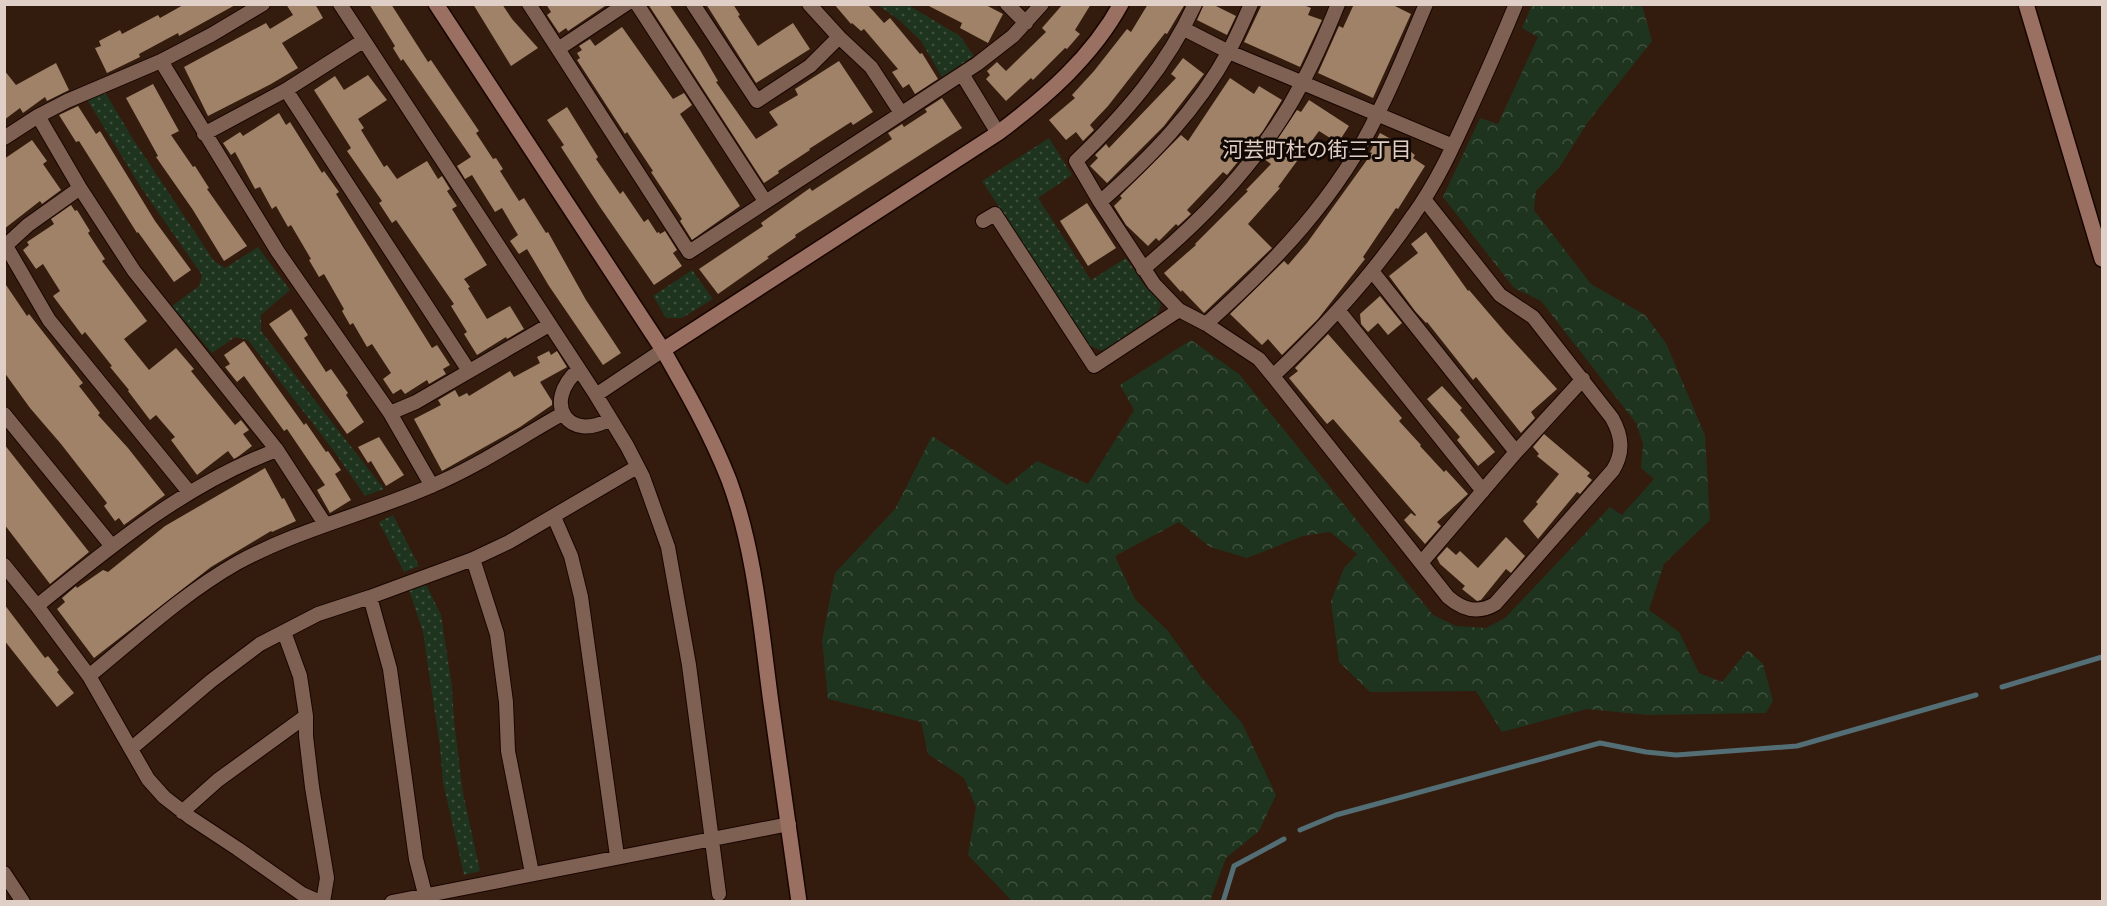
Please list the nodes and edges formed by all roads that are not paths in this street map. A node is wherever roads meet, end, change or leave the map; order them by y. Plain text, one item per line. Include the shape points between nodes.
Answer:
1 (263, 4) edge
2 (340, 4) edge
3 (436, 4) edge
4 (529, 4) edge
5 (626, 4) edge
6 (637, 4) edge
7 (693, 4) edge
8 (809, 4) edge
9 (1007, 4) edge
10 (1042, 4) edge
11 (1121, 4) edge
12 (1195, 4) edge
13 (1251, 4) edge
14 (1338, 4) edge
15 (1426, 4) edge
16 (1516, 4) edge
17 (2026, 4) edge
18 (1026, 23) junction
19 (1184, 29) junction
20 (839, 37) junction
21 (363, 41) junction
22 (558, 49) junction
23 (1229, 52) junction
24 (161, 61) junction
25 (962, 74) junction
26 (1302, 83) junction
27 (286, 90) junction
28 (901, 113) junction
29 (1378, 114) junction
30 (38, 116) junction
31 (998, 132) junction
32 (204, 134) junction
33 (4, 138) edge
34 (1453, 146) junction
35 (80, 188) junction
36 (1424, 198) junction
37 (765, 201) junction
38 (1100, 202) junction
39 (983, 221) dead end
40 (5, 246) edge
41 (2103, 259) edge
42 (1143, 269) junction
43 (1371, 271) junction
44 (1179, 310) junction
45 (1338, 310) junction
46 (1206, 324) junction
47 (549, 325) junction
48 (663, 350) junction
49 (579, 369) junction
50 (469, 371) junction
51 (1273, 376) junction
52 (1583, 379) junction
53 (596, 395) junction
54 (390, 413) junction
55 (4, 414) edge
56 (562, 414) junction
57 (610, 419) junction
58 (277, 450) junction
59 (1516, 452) junction
60 (637, 466) junction
61 (432, 486) junction
62 (189, 492) junction
63 (1483, 492) junction
64 (554, 517) junction
65 (324, 524) junction
66 (111, 545) junction
67 (473, 559) junction
68 (1421, 562) junction
69 (4, 565) edge
70 (370, 597) junction
71 (37, 606) junction
72 (284, 632) junction
73 (89, 676) junction
74 (306, 716) junction
75 (132, 748) junction
76 (182, 812) junction
77 (789, 824) junction
78 (712, 838) junction
79 (618, 856) junction
80 (4, 873) edge
81 (532, 873) junction
82 (719, 894) dead end
83 (424, 898) edge
84 (23, 902) edge
85 (321, 902) edge
86 (392, 902) edge
87 (799, 902) edge

1 - 24 street
2 - 21 street
3 - 48 street
4 - 22 street
5 - 22 street
6 - 37 street
7 - 20 street via 757,101 810,66
8 - 20 street
9 - 18 street
10 - 18 street
11 - 31 street via 1067,75
12 - 19 street
13 - 23 street
14 - 26 street
15 - 29 street
16 - 34 street
17 - 41 street
18 - 25 street
19 - 23 street
19 - 38 street via 1134,102 1076,161
20 - 28 street via 871,67
21 - 27 street
21 - 47 street
22 - 37 street via 689,252
23 - 26 street
23 - 38 street via 1163,143
24 - 30 street
24 - 32 street
25 - 28 street
25 - 31 street
26 - 29 street
26 - 42 street via 1237,180 1182,237
27 - 32 street
27 - 50 street
28 - 37 street
29 - 34 street
29 - 46 street via 1308,221 1251,284
30 - 33 street
30 - 35 street
31 - 48 street
32 - 54 street via 278,252
34 - 36 street
35 - 40 street
35 - 58 street via 134,271
36 - 43 street
36 - 52 street via 1500,296 1533,317
38 - 42 street
39 - 44 street via 995,214 1094,366
40 - 62 street via 49,320
42 - 44 street
43 - 45 street
43 - 59 street
44 - 46 street
45 - 51 street
45 - 63 street
46 - 51 street via 1259,359
47 - 49 street
47 - 50 street
48 - 53 street
48 - 77 street via 713,441 741,523 753,574
49 - 53 street
49 - 56 street via 563,388
50 - 54 street
51 - 68 street
52 - 59 street
52 - 68 street via 1620,431 1622,442 1617,463 1502,595 1488,608 1466,609 1448,597
53 - 57 street
54 - 61 street
55 - 66 street
56 - 57 street via 589,427
56 - 61 street
57 - 60 street
58 - 62 street
58 - 65 street
59 - 63 street
60 - 64 street
60 - 78 street via 668,547 689,664
61 - 65 street
62 - 66 street
63 - 68 street
64 - 67 street
64 - 79 street via 571,556 581,597
65 - 73 street via 272,545 222,573
66 - 71 street
67 - 70 street
67 - 81 street via 497,634 508,751
69 - 71 street
70 - 72 street via 318,614
70 - 83 street via 390,669
71 - 73 street
72 - 74 street via 300,676
72 - 75 street via 260,644 211,681
73 - 75 street
74 - 76 street via 218,780
74 - 85 street via 312,787 327,878
75 - 76 street via 148,779
76 - 85 street via 302,894
77 - 78 street
77 - 87 street
78 - 79 street
78 - 82 street
79 - 81 street
80 - 84 street
81 - 83 street
83 - 86 street

